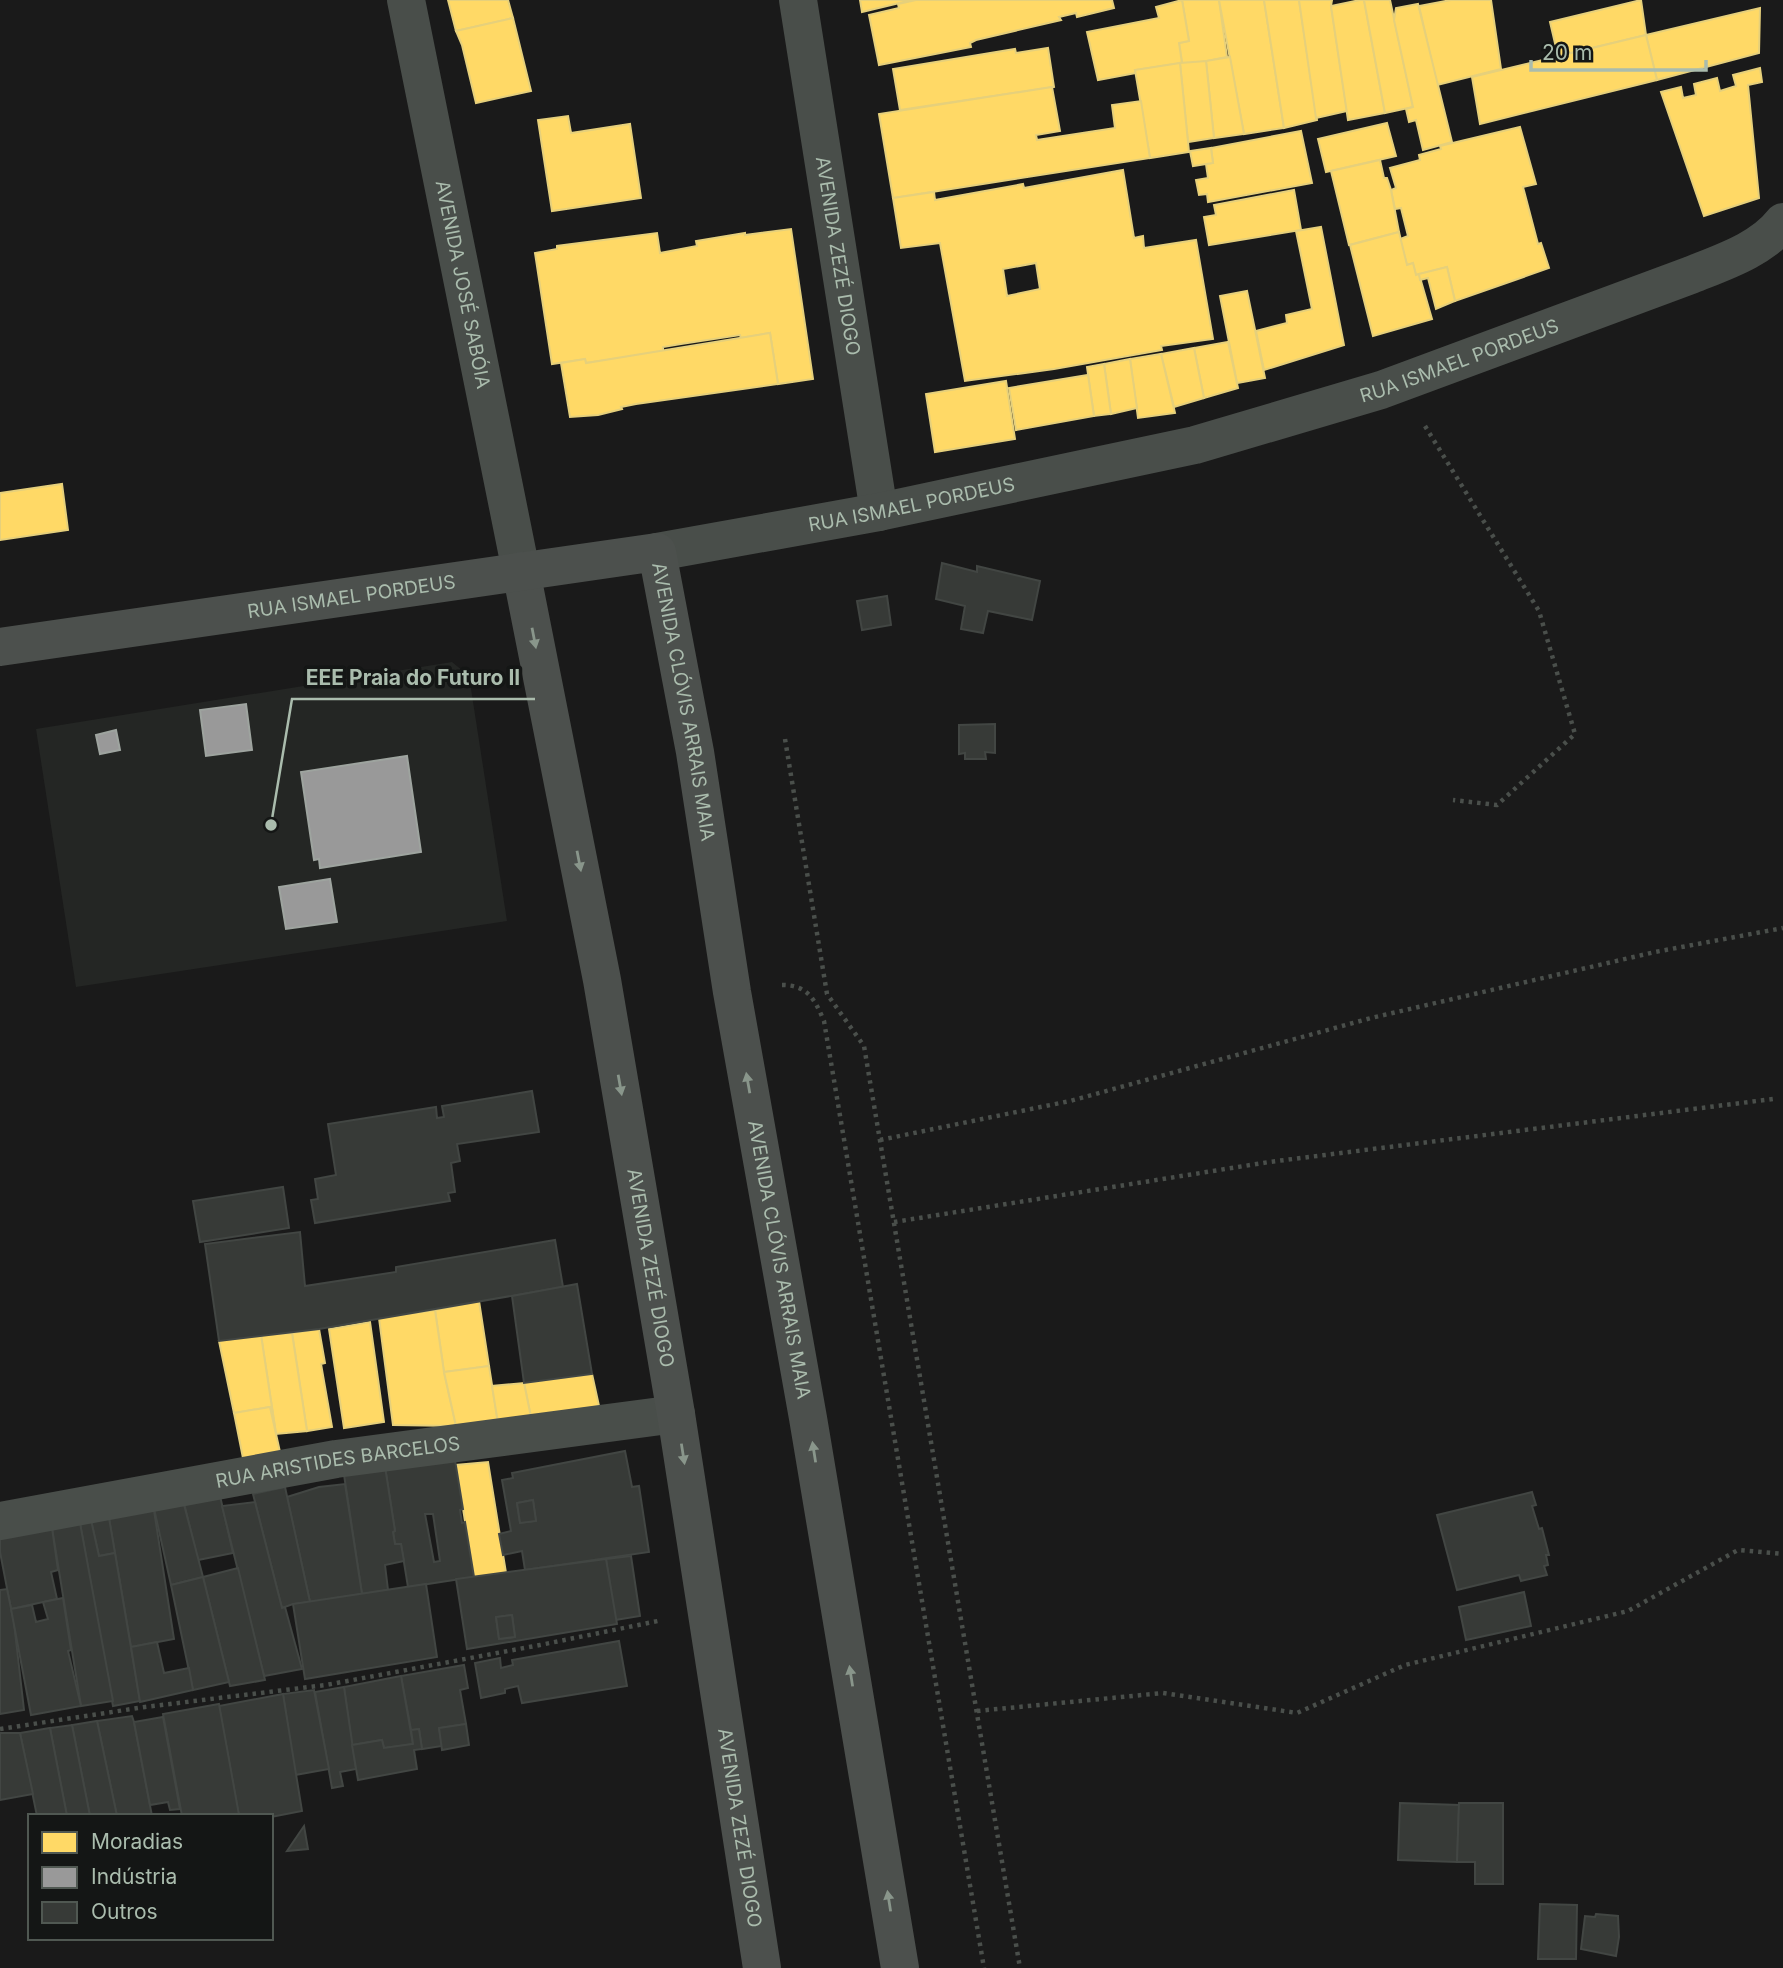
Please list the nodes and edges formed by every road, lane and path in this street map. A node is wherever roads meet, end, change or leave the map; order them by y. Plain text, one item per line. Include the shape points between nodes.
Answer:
1 (406, 0) edge
2 (798, 0) edge
3 (1783, 222) edge
4 (1399, 383) junction
5 (878, 513) junction
6 (657, 552) junction
7 (521, 571) junction
8 (0, 646) edge
9 (785, 739) dead end
10 (1453, 800) dead end
11 (1783, 928) edge
12 (732, 992) junction
13 (1773, 1098) dead end
14 (880, 1140) junction
15 (894, 1223) junction
16 (676, 1414) junction
17 (0, 1521) edge
18 (1783, 1554) edge
19 (708, 1611) junction
20 (977, 1711) junction
21 (0, 1729) edge
22 (762, 1968) edge
23 (900, 1968) edge
24 (984, 1968) edge
25 (1020, 1968) edge

1 - 7 street, AVENIDA JOSÉ SABÓIA
2 - 5 street, AVENIDA ZEZÉ DIOGO
3 - 4 street, RUA ISMAEL PORDEUS via 1774,234 1740,255
4 - 5 street, RUA ISMAEL PORDEUS via 1195,445
4 - 10 path via 1539,611 1575,734 1497,805
5 - 6 street, RUA ISMAEL PORDEUS
6 - 7 main road, RUA ISMAEL PORDEUS
6 - 12 main road, AVENIDA CLÓVIS ARRAIS MAIA via 695,752
7 - 8 main road, RUA ISMAEL PORDEUS
7 -> 16 main road, AVENIDA ZEZÉ DIOGO via 602,981
9 - 14 path via 827,995 864,1046
11 - 14 path via 1655,952 1371,1018 1070,1101
23 -> 12 main road, AVENIDA CLÓVIS ARRAIS MAIA
12 - 24 path via 793,985 813,996 824,1021
13 - 15 path via 1269,1162
14 - 15 path
15 - 20 path
16 - 17 street, RUA ARISTIDES BARCELOS via 336,1459
16 -> 19 main road, AVENIDA ZEZÉ DIOGO
18 - 20 path via 1738,1550 1628,1611 1405,1665 1297,1713 1163,1693
19 - 21 path via 326,1685
19 - 22 main road, AVENIDA ZEZÉ DIOGO
20 - 25 path

